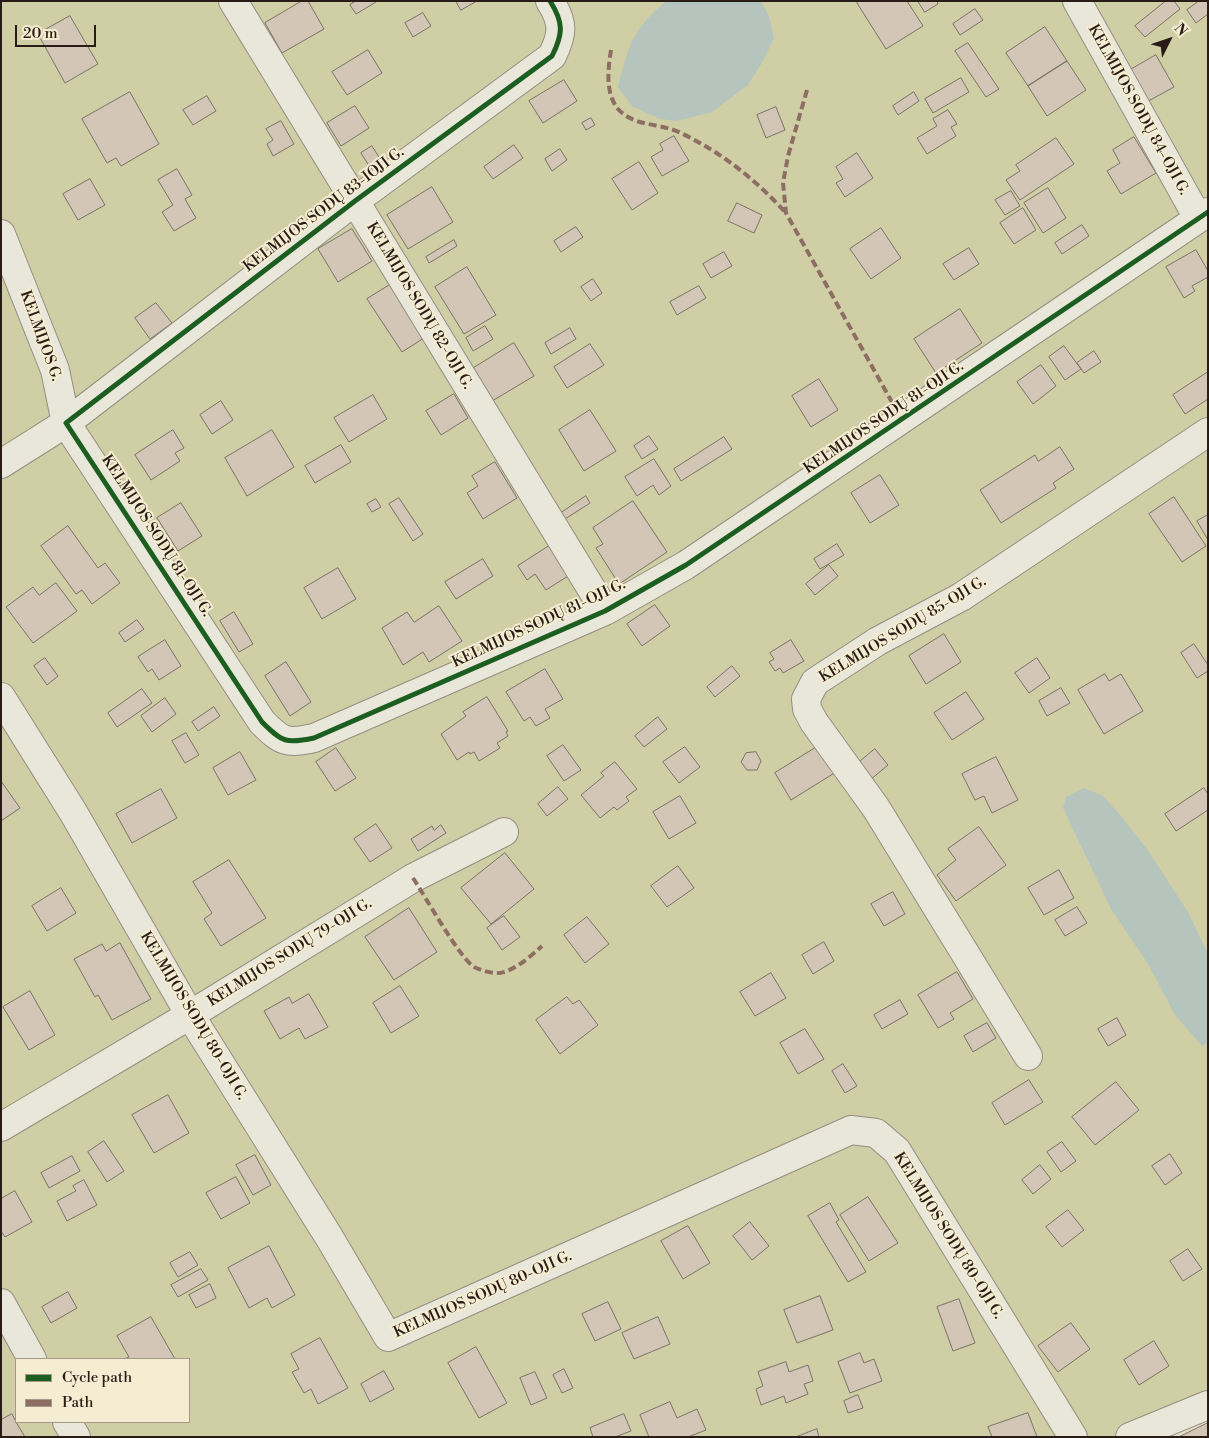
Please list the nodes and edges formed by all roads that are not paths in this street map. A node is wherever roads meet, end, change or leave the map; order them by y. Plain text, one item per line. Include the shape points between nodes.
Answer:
1 (233, 1) edge
2 (550, 1) edge
3 (1077, 1) edge
4 (355, 201) junction
5 (1203, 215) edge
6 (1, 234) edge
7 (66, 423) junction
8 (1208, 432) edge
9 (1, 464) edge
10 (605, 610) junction
11 (1, 697) edge
12 (504, 832) dead end
13 (190, 1015) junction
14 (1028, 1056) dead end
15 (1, 1127) edge
16 (1, 1303) edge
17 (31, 1358) edge
18 (1208, 1406) edge
19 (68, 1423) edge
20 (76, 1437) edge
21 (1073, 1437) edge
22 (1130, 1437) edge

1 - 4 street, KELMIJOS SODŲ 82-OJI G.
2 - 4 street, KELMIJOS SODŲ 83-IOJI G. via 557,12 561,38 552,56
3 - 5 street, KELMIJOS SODŲ 84-OJI G.
4 - 7 street, KELMIJOS SODŲ 83-IOJI G.
4 - 10 street, KELMIJOS SODŲ 82-OJI G.
5 - 10 street, KELMIJOS SODŲ 81-OJI G. via 734,534
6 - 7 street, KELMIJOS G. via 55,370
7 - 9 street
7 - 10 street, KELMIJOS SODŲ 81-OJI G. via 262,722 276,736 293,742 314,738
8 - 14 street, KELMIJOS SODŲ 85-OJI G. via 961,597 878,641 815,682 806,699 814,722 876,808
11 - 13 street, KELMIJOS SODŲ 80-OJI G. via 73,812
12 - 13 street, KELMIJOS SODŲ 79-OJI G. via 414,878
13 - 15 street, KELMIJOS SODŲ 79-OJI G.
13 - 21 street, KELMIJOS SODŲ 80-OJI G. via 388,1337 852,1130 876,1133 898,1151
16 - 17 street
18 - 22 street
19 - 20 street

